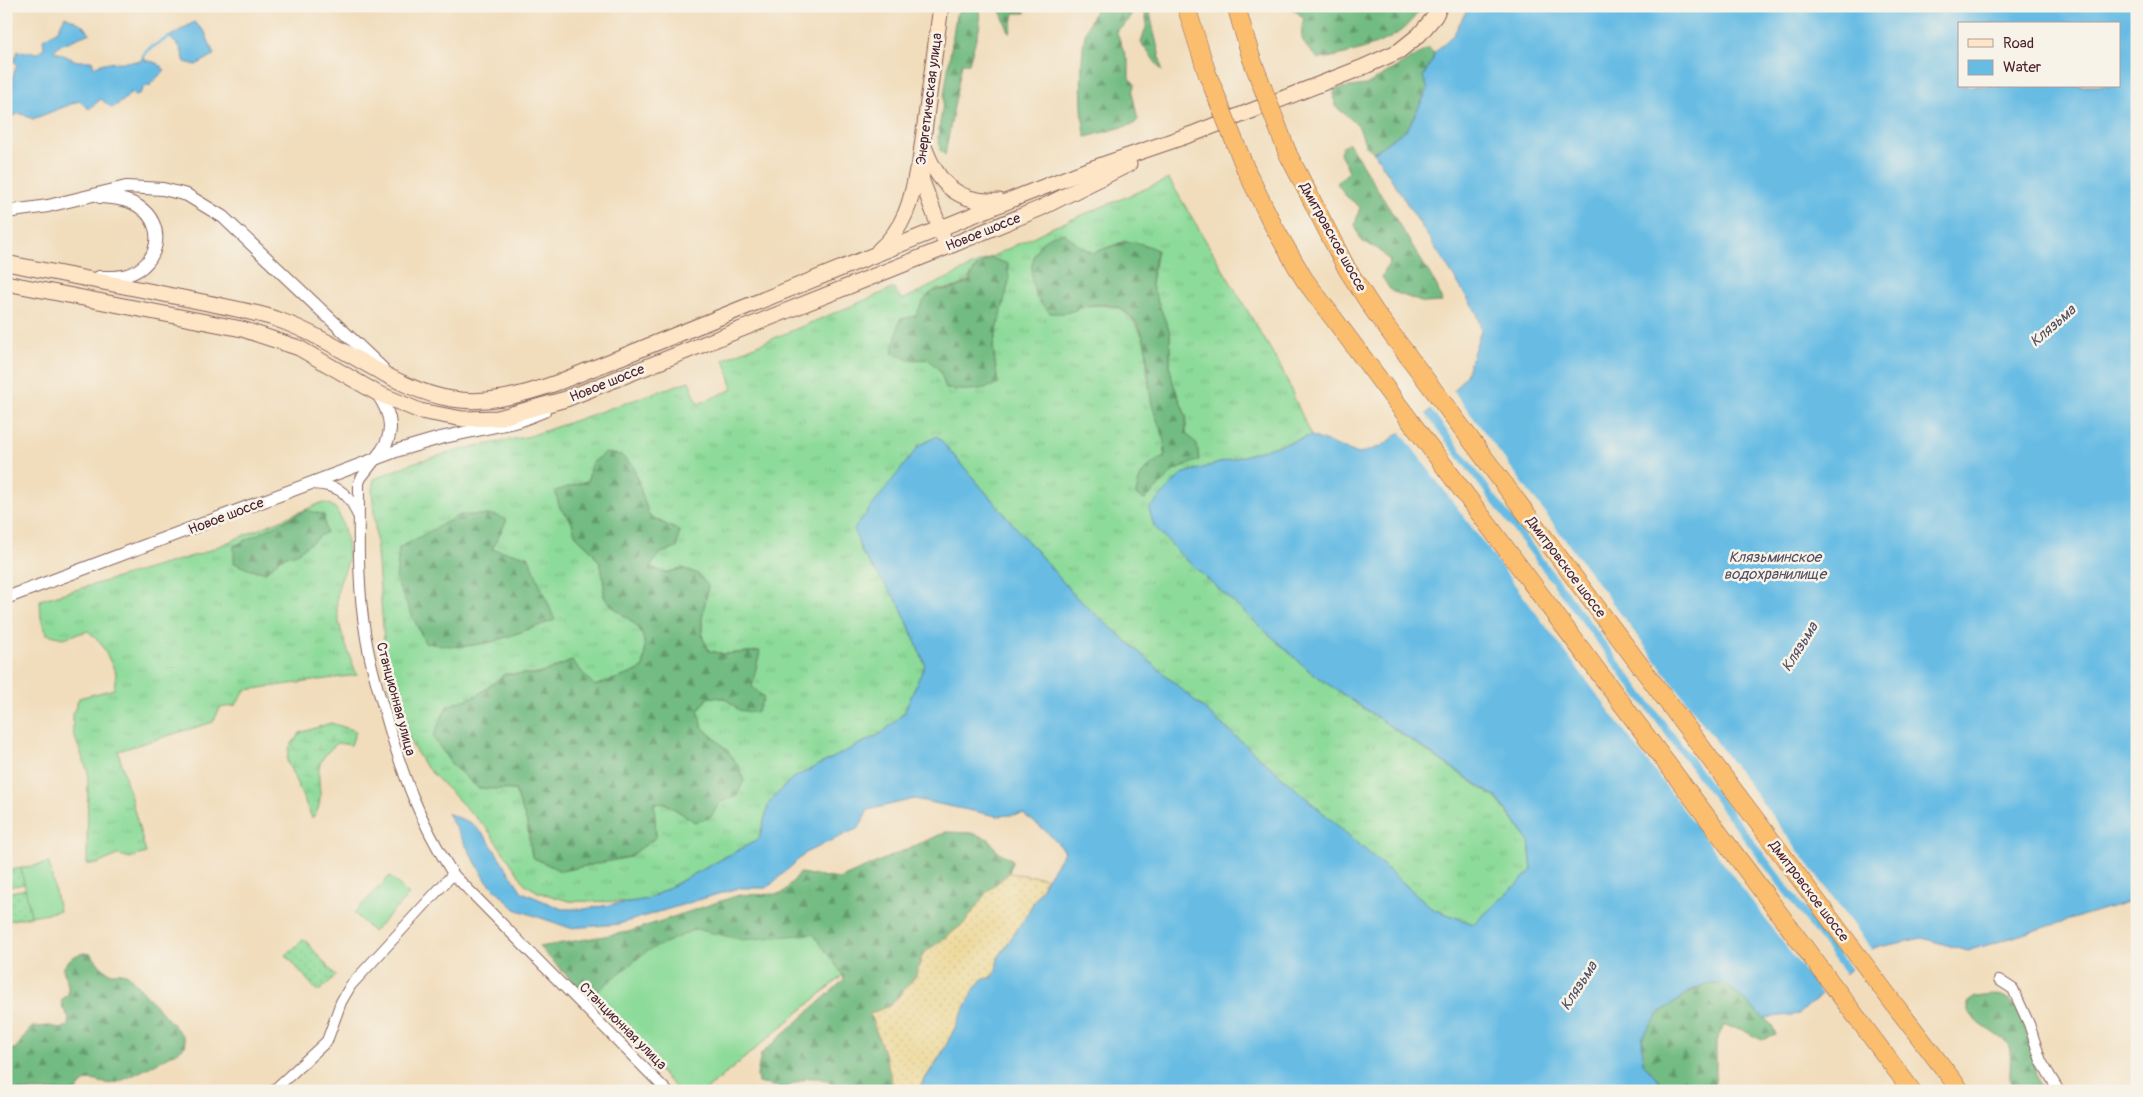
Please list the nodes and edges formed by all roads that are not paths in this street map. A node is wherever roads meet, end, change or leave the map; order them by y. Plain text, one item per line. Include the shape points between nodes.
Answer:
1 (941, 6) edge
2 (1186, 6) edge
3 (1236, 6) edge
4 (1243, 6) edge
5 (1440, 6) edge
6 (1249, 52) junction
7 (922, 140) junction
8 (1175, 141) junction
9 (85, 197) junction
10 (1016, 198) junction
11 (6, 212) edge
12 (939, 228) junction
13 (947, 246) junction
14 (875, 254) junction
15 (6, 263) edge
16 (48, 272) junction
17 (6, 282) edge
18 (395, 380) junction
19 (376, 392) junction
20 (566, 399) junction
21 (376, 458) junction
22 (349, 469) junction
23 (361, 478) junction
24 (310, 484) junction
25 (358, 519) junction
26 (6, 598) edge
27 (453, 874) junction
28 (1999, 980) dead end
29 (273, 1091) edge
30 (667, 1091) edge
31 (1912, 1091) edge
32 (1961, 1091) edge
33 (2059, 1091) edge

1 - 7 main road, Энергетическая улица
2 - 31 highway, bridge via 1207,74 1246,170 1304,279
3 - 6 highway, Дмитровское шоссе
4 - 6 main road
5 - 8 main road via 1419,35 1399,50
6 - 32 highway, Дмитровское шоссе, bridge via 1288,154 1348,269 1375,312
7 - 10 main road via 935,173 959,193 990,201
7 - 12 main road, Энергетическая улица via 922,181
7 - 14 main road via 907,211 890,240
8 - 10 main road, Новое шоссе
8 - 13 main road, Новое шоссе via 1041,208
9 - 11 street
9 - 16 street via 126,200 146,212 155,226 157,242 154,251 144,267 125,276
9 - 18 street via 126,187 148,187 173,190 213,209
10 - 12 main road, Новое шоссе
12 - 13 main road, Энергетическая улица
12 - 14 main road, Новое шоссе
13 - 20 main road, Новое шоссе
14 - 18 main road, Новое шоссе via 521,395 484,401 452,400 424,393
15 - 16 main road, Новое шоссе
16 - 18 main road, Новое шоссе via 273,318 314,335
17 - 19 main road via 267,336 320,359
19 - 20 main road via 420,412 468,420 498,418
19 - 21 street via 388,414 390,431 386,446
20 - 21 street, Новое шоссе via 519,421 440,438
21 - 22 street, Новое шоссе
21 - 23 street
22 - 23 street
22 - 24 street, Новое шоссе
23 - 25 street, Станционная улица
24 - 25 street via 327,485 346,494
24 - 26 street, Новое шоссе
25 - 27 street, Станционная улица via 364,632 375,681 400,769 419,814
27 - 29 street via 350,985 327,1041
27 - 30 street, Станционная улица
28 - 33 street via 2013,989 2041,1062

